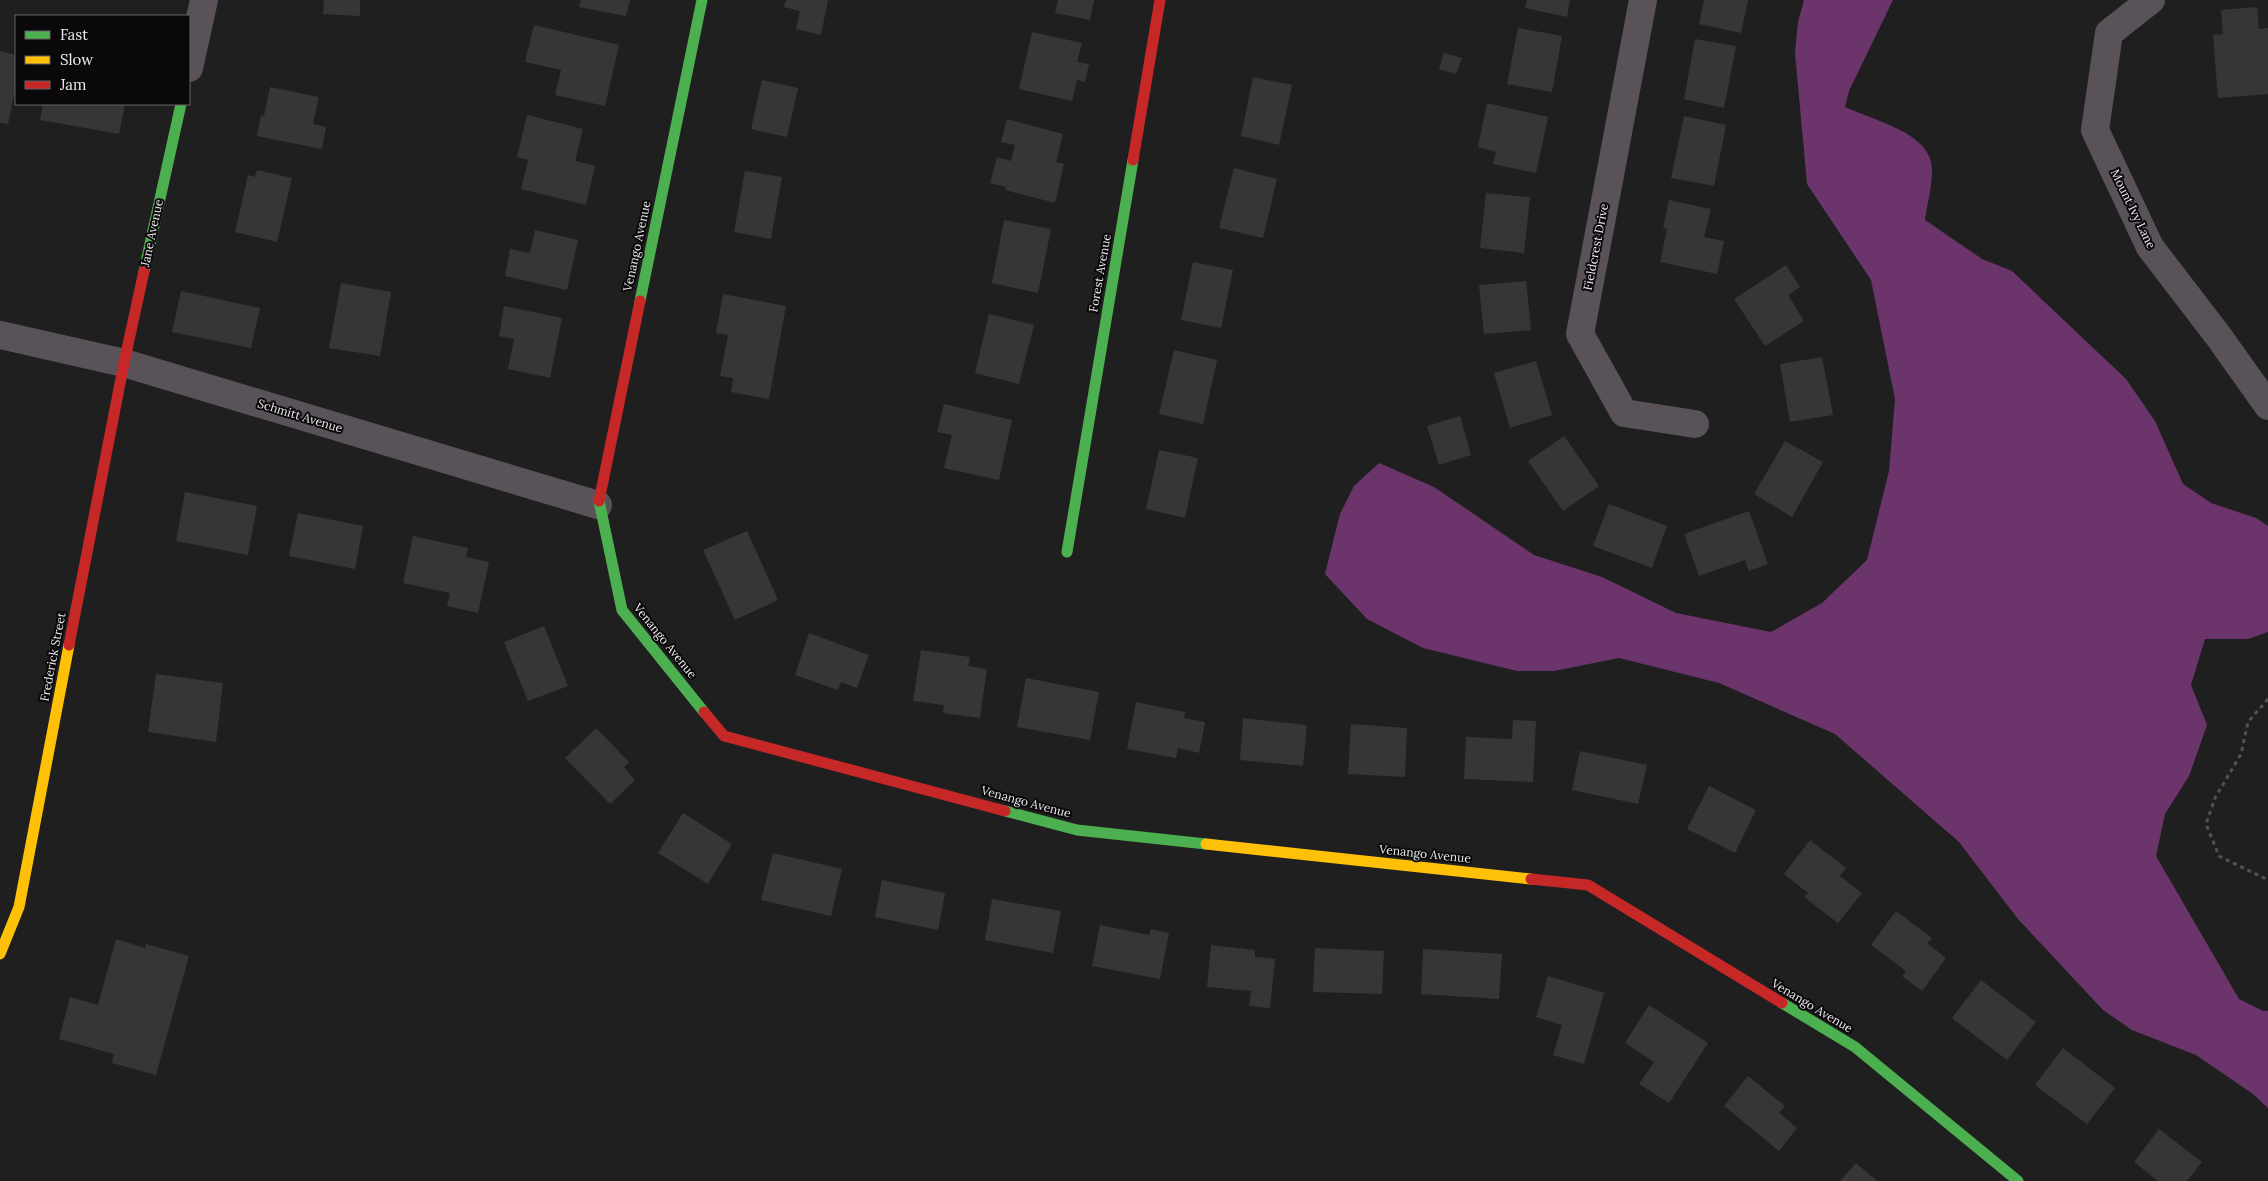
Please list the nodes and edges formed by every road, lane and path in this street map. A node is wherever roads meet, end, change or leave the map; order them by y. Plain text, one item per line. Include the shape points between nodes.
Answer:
1 (204, 0) edge
2 (702, 0) edge
3 (1160, 0) edge
4 (1644, 0) edge
5 (2151, 0) edge
6 (190, 63) edge
7 (181, 105) edge
8 (0, 335) edge
9 (124, 363) junction
10 (2268, 406) edge
11 (1695, 424) dead end
12 (598, 505) junction
13 (1067, 552) dead end
14 (2268, 699) edge
15 (2268, 880) edge
16 (0, 954) edge
17 (2008, 1178) edge

1 - 6 street
2 - 12 street, Venango Avenue
3 - 13 street, Forest Avenue
4 - 11 street, Fieldcrest Drive via 1580,334 1624,413
5 - 10 street, Mount Ivy Lane via 2109,33 2095,130 2150,247
7 - 9 street, Jane Avenue
8 - 9 street, Schmitt Avenue
9 - 12 street, Schmitt Avenue
9 - 16 street, Frederick Street via 19,908
12 - 17 street, Venango Avenue via 622,610 724,736 1077,830 1588,885 1855,1047
14 - 15 path via 2248,722 2241,754 2216,798 2206,824 2219,856

